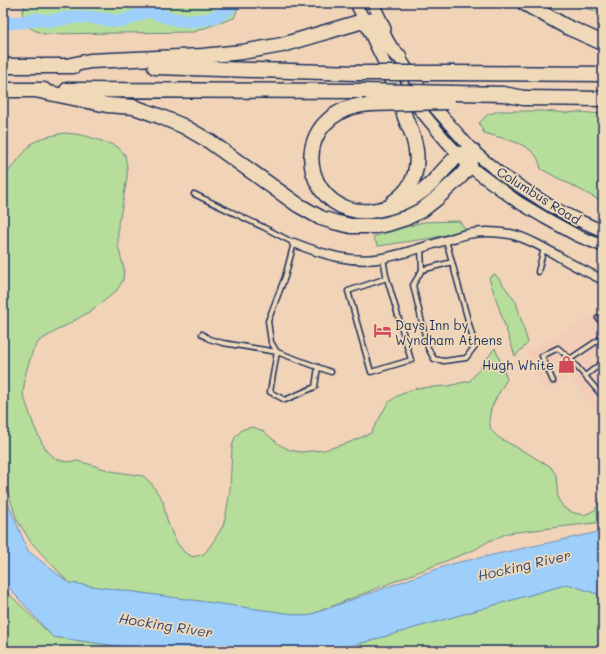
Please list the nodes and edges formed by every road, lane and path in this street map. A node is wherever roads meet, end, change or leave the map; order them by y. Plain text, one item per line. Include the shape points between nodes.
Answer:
1 (356, 3) edge
2 (372, 3) edge
3 (524, 3) edge
4 (363, 21) junction
5 (603, 43) edge
6 (399, 56) junction
7 (3, 66) edge
8 (66, 66) junction
9 (388, 70) junction
10 (603, 74) edge
11 (3, 90) edge
12 (35, 90) junction
13 (524, 98) junction
14 (603, 99) edge
15 (466, 153) junction
16 (469, 166) junction
17 (194, 194) dead end
18 (379, 209) junction
19 (603, 231) edge
20 (446, 240) junction
21 (294, 243) junction
22 (603, 246) edge
23 (421, 248) junction
24 (544, 248) junction
25 (382, 258) junction
26 (452, 262) junction
27 (422, 270) junction
28 (538, 272) dead end
29 (387, 278) junction
30 (603, 280) edge
31 (598, 318) dead end
32 (603, 324) edge
33 (202, 334) dead end
34 (603, 337) edge
35 (277, 352) junction
36 (570, 359) junction
37 (602, 365) edge
38 (318, 367) junction
39 (331, 372) dead end
40 (585, 376) junction
41 (553, 382) dead end
42 (603, 397) edge

1 - 4 main road, Columbus Road
2 - 6 main road
3 - 5 highway
4 - 6 highway via 377,23 394,54
4 - 8 highway via 282,45 242,52 90,61
4 - 9 main road, Columbus Road
6 - 15 main road
7 - 8 highway
8 - 10 highway, bridge via 358,74
9 - 15 main road, Columbus Road via 446,141
9 - 18 highway via 413,137 416,168 405,192
11 - 12 highway
12 - 13 highway, bridge via 362,91 503,94
12 - 16 highway via 107,105 134,107 168,119 209,141 298,205 321,218 351,226 376,226 414,214 440,196
13 - 14 highway
13 - 18 highway, bridge via 501,101 370,104 348,108 328,121 320,130 312,149 311,164 317,182 325,193 340,205 355,210
15 - 16 highway
15 - 18 highway via 416,196 397,205
15 - 19 main road, Columbus Road via 552,207
16 - 22 main road, Columbus Road via 518,202 578,236
17 - 21 lane
20 - 23 street
20 - 24 street via 490,232 512,234
20 - 26 lane
21 - 25 street via 334,256 353,259
21 - 35 lane via 285,277 268,321 271,342
23 - 25 street
23 - 27 lane
24 - 28 lane
24 - 30 street
25 - 29 lane
26 - 27 lane
26 - 27 lane via 475,346 466,358 444,361 434,358 428,348 413,285
29 - 29 lane via 411,360 372,372 348,291
31 - 32 lane
33 - 35 lane via 223,343
34 - 36 lane
35 - 38 lane
35 - 38 lane via 270,392 285,400 315,387
36 - 40 lane
36 - 41 lane via 558,348 542,356
37 - 40 lane
38 - 39 lane
40 - 42 lane

